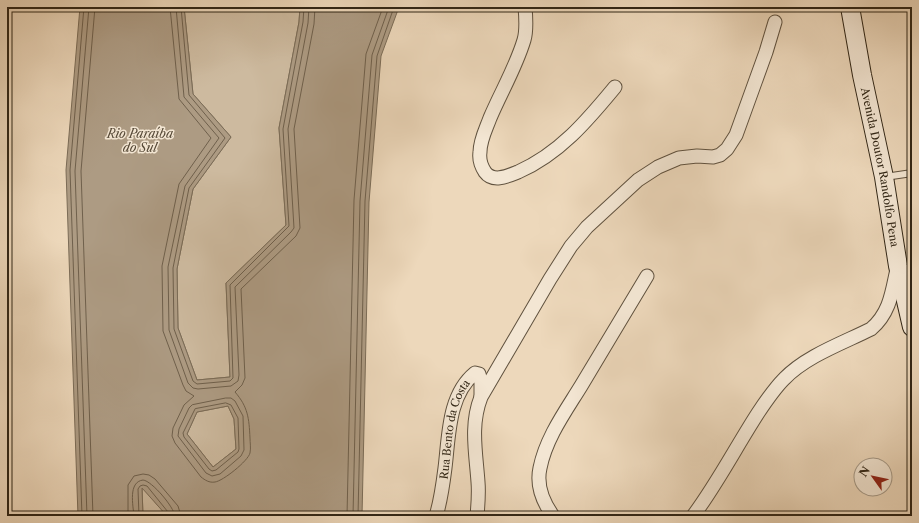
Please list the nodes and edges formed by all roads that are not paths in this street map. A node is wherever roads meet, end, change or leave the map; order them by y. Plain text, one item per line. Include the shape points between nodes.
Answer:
1 (525, 7) edge
2 (850, 7) edge
3 (775, 22) dead end
4 (615, 87) dead end
5 (912, 173) edge
6 (884, 177) junction
7 (898, 266) junction
8 (647, 276) dead end
9 (912, 323) edge
10 (481, 397) junction
11 (436, 516) edge
12 (477, 516) edge
13 (553, 516) edge
14 (693, 516) edge

1 - 4 street via 524,39 483,134 479,153 481,167 488,175 496,179 508,176 549,155 585,123
2 - 6 main road, Avenida Doutor Randolfo Pena
3 - 10 street, Rua Bento da Costa via 736,135 727,149 713,157 679,158 658,167 638,180 587,227 571,246 550,279
5 - 6 lane
6 - 7 main road, Avenida Doutor Randolfo Pena
7 - 9 main road, Avenida Doutor Randolfo Pena
7 - 14 street via 887,310 879,322 871,329 807,361 784,378 739,442
8 - 13 street via 546,447 539,469 539,488
10 - 11 street, Rua Bento da Costa via 481,378 475,373 461,389 454,410
10 - 12 street, Rua Bento da Costa via 474,436 478,483

